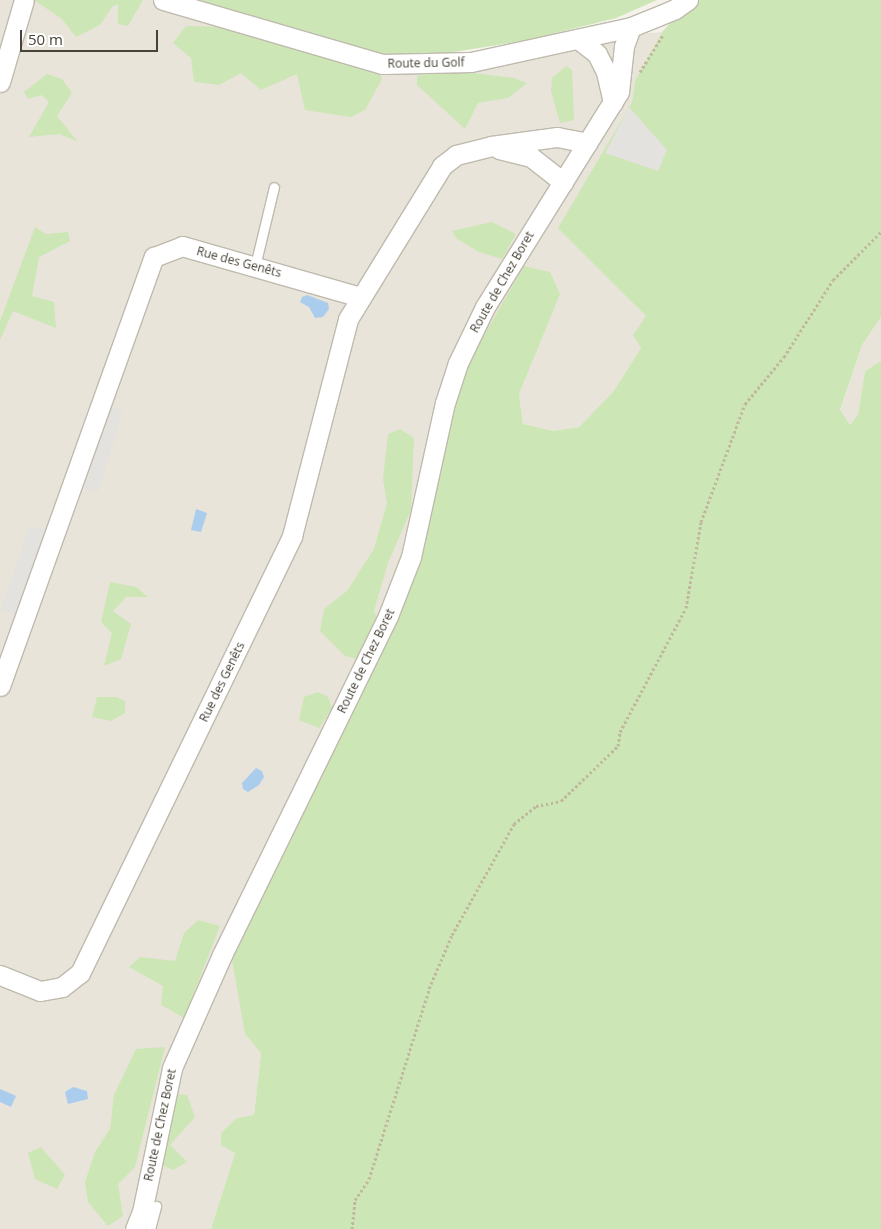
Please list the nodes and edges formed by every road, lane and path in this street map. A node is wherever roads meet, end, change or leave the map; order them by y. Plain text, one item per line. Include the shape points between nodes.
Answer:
1 (24, 0) edge
2 (163, 0) edge
3 (688, 0) edge
4 (631, 27) junction
5 (665, 31) dead end
6 (578, 39) junction
7 (1, 79) edge
8 (635, 80) dead end
9 (613, 102) junction
10 (587, 143) junction
11 (490, 146) junction
12 (563, 182) junction
13 (274, 187) dead end
14 (881, 232) edge
15 (254, 266) junction
16 (360, 297) junction
17 (0, 686) edge
18 (0, 975) edge
19 (156, 1206) dead end
20 (135, 1229) edge
21 (150, 1229) edge
22 (352, 1229) edge

1 - 7 street
2 - 6 street, Route du Golf via 382,64 471,62
3 - 4 street, Route du Golf via 675,9
4 - 6 street, Route du Golf
4 - 9 street, Route de Chez Boret via 624,46 619,92
5 - 8 path
6 - 9 street via 597,54 606,72
9 - 10 street, Route de Chez Boret
10 - 11 street, Rue des Genêts via 557,138
10 - 12 street, Route de Chez Boret
11 - 12 street via 530,157
11 - 16 street, Rue des Genêts via 456,156 442,166
12 - 20 street, Route de Chez Boret via 485,307 458,363 445,403 412,557 388,616 222,955 172,1068 142,1212
13 - 15 lane
14 - 22 path via 833,280 784,357 745,404 701,522 686,608 620,732 618,746 561,801 536,806 514,824 452,935 431,984 369,1179 355,1200
15 - 16 street, Rue des Genêts
15 - 17 street, Rue des Genêts via 182,246 154,257
16 - 18 street, Rue des Genêts via 348,319 292,536 80,973 62,987 40,991
19 - 21 lane

